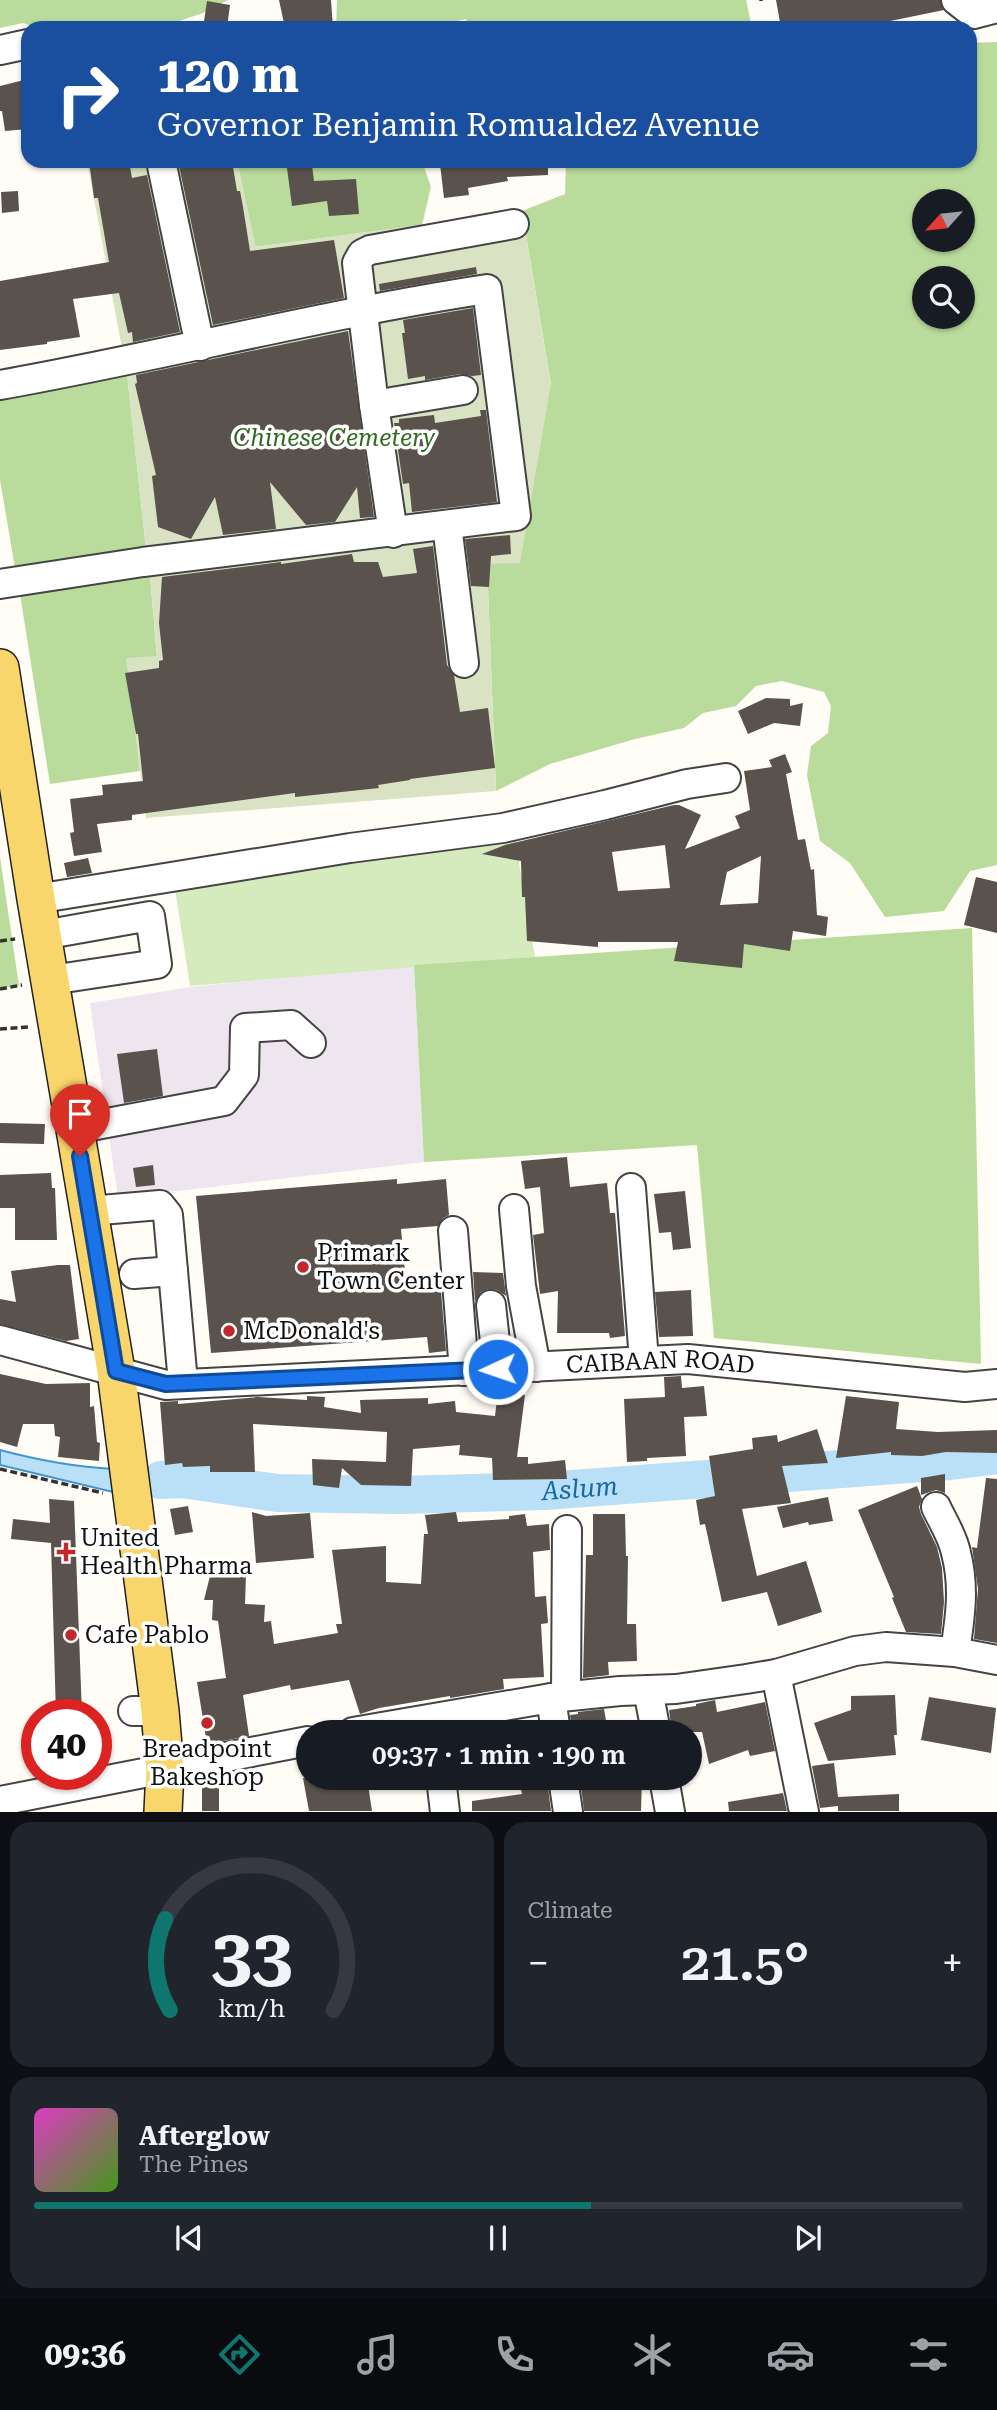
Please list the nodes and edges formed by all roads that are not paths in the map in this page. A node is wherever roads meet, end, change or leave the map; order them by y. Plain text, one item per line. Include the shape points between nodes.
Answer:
1 (956, 0) edge
2 (997, 8) edge
3 (21, 46) edge
4 (0, 50) edge
5 (162, 168) edge
6 (514, 224) dead end
7 (364, 311) junction
8 (200, 346) junction
9 (0, 386) edge
10 (463, 390) dead end
11 (374, 405) junction
12 (447, 526) junction
13 (393, 533) junction
14 (0, 584) edge
15 (464, 663) dead end
16 (0, 668) edge
17 (726, 778) dead end
18 (36, 899) junction
19 (43, 935) junction
20 (51, 980) junction
21 (311, 1043) dead end
22 (75, 1129) junction
23 (631, 1188) dead end
24 (514, 1209) dead end
25 (89, 1211) junction
26 (453, 1231) dead end
27 (173, 1271) junction
28 (134, 1274) dead end
29 (491, 1305) dead end
30 (0, 1340) edge
31 (644, 1361) junction
32 (536, 1367) junction
33 (498, 1369) junction
34 (116, 1371) junction
35 (464, 1371) junction
36 (183, 1383) junction
37 (997, 1384) edge
38 (936, 1507) dead end
39 (567, 1530) dead end
40 (955, 1652) junction
41 (997, 1660) edge
42 (776, 1674) junction
43 (648, 1690) junction
44 (559, 1697) junction
45 (456, 1720) edge
46 (557, 1720) edge
47 (654, 1720) edge
48 (296, 1743) edge
49 (164, 1770) junction
50 (442, 1790) edge
51 (565, 1790) edge
52 (666, 1790) edge
53 (0, 1801) edge
54 (163, 1811) edge
55 (445, 1811) edge
56 (568, 1811) edge
57 (670, 1811) edge
58 (803, 1811) edge

1 - 2 street via 974,14
3 - 4 street
5 - 8 street
6 - 7 street via 362,254 358,263
7 - 8 street
7 - 11 street
7 - 12 street via 487,289 516,516
8 - 9 street
10 - 11 street
11 - 13 street
12 - 13 street
12 - 15 street
13 - 14 street via 142,562
16 - 18 main road
17 - 18 street via 503,828
18 - 19 main road
19 - 20 main road
19 - 20 street via 150,916 157,964
20 - 22 main road
21 - 22 street via 291,1025 245,1028 244,1075 224,1101
22 - 25 main road
23 - 31 street
24 - 32 street via 521,1286
25 - 27 street via 160,1205 168,1215
25 - 34 main road
26 - 35 street
27 - 28 street
27 - 36 street
29 - 33 street
30 - 34 street, CAIBAAN ROAD
31 - 32 street, CAIBAAN ROAD
31 - 37 street, CAIBAAN ROAD via 688,1359 965,1387
32 - 33 street, CAIBAAN ROAD
33 - 35 street, CAIBAAN ROAD
34 - 36 street, CAIBAAN ROAD via 166,1384
34 - 49 main road via 132,1499 126,1537 147,1711
35 - 36 street, CAIBAAN ROAD
38 - 40 street via 956,1550 962,1583
39 - 44 street
40 - 41 street
40 - 42 street via 886,1647 855,1651
42 - 43 street
42 - 58 street
43 - 44 street
43 - 47 street
44 - 45 street
44 - 46 street
48 - 49 street
49 - 53 street
49 - 54 main road
50 - 55 street
51 - 56 street
52 - 57 street

